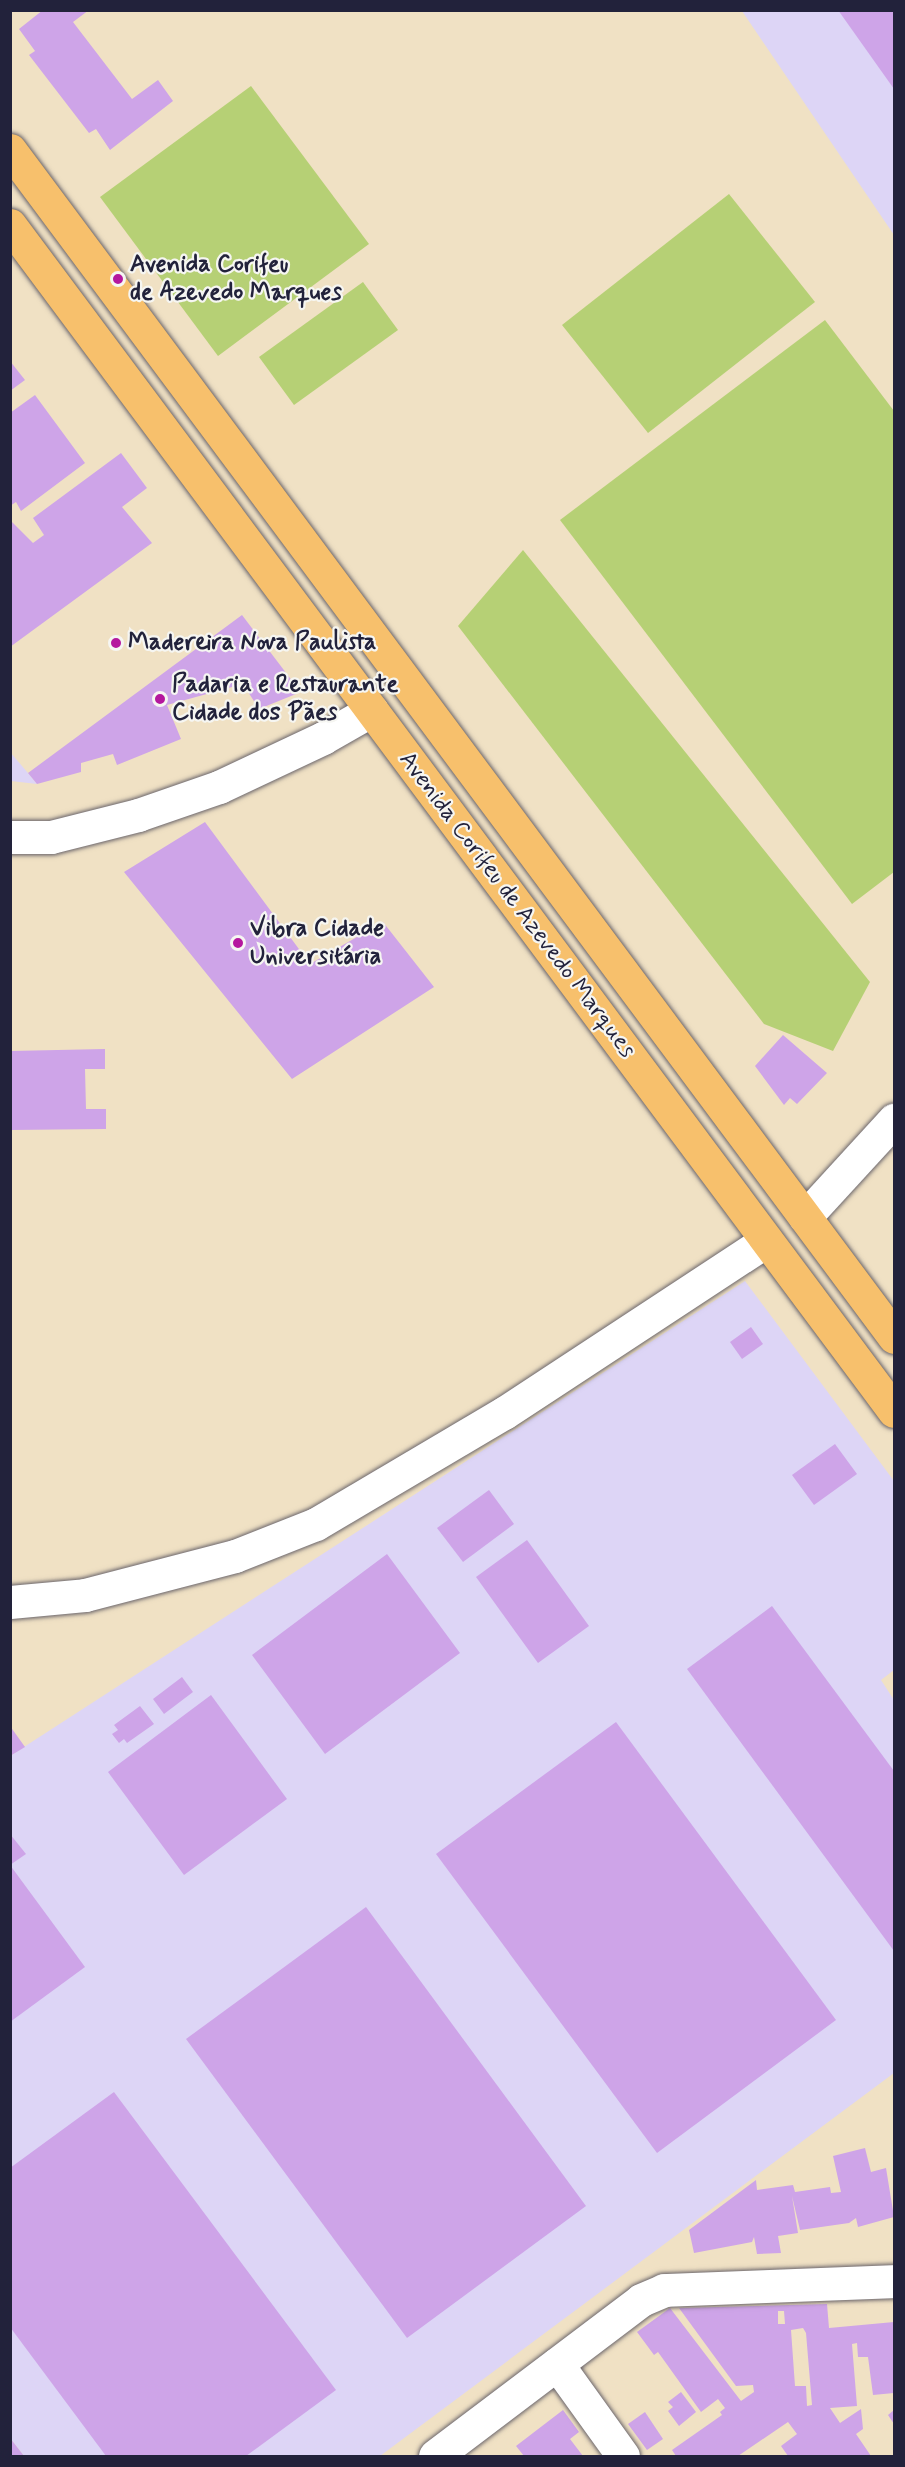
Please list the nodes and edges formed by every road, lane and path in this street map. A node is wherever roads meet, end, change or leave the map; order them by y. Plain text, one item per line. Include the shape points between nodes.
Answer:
1 (10, 150) edge
2 (10, 225) edge
3 (372, 710) junction
4 (10, 837) edge
5 (560, 888) junction
6 (894, 1120) edge
7 (805, 1217) junction
8 (766, 1241) junction
9 (894, 1337) edge
10 (894, 1412) edge
11 (10, 1602) edge
12 (894, 2281) edge
13 (556, 2364) junction
14 (435, 2457) edge
15 (623, 2457) edge

1 - 5 main road, Avenida Corifeu de Azevedo Marques
2 - 3 main road, Avenida Corifeu de Azevedo Marques
3 - 4 street via 219,787 138,815 51,837
3 - 5 main road via 385,705 396,708 531,879
3 - 8 main road, Avenida Corifeu de Azevedo Marques
5 - 7 main road, Avenida Corifeu de Azevedo Marques
6 - 7 street
7 - 9 main road, Avenida Corifeu de Azevedo Marques
8 - 10 main road, Avenida Corifeu de Azevedo Marques
8 - 11 street via 504,1413 316,1524 236,1556 86,1595
12 - 13 street via 664,2290 641,2300
13 - 14 street
13 - 15 street

